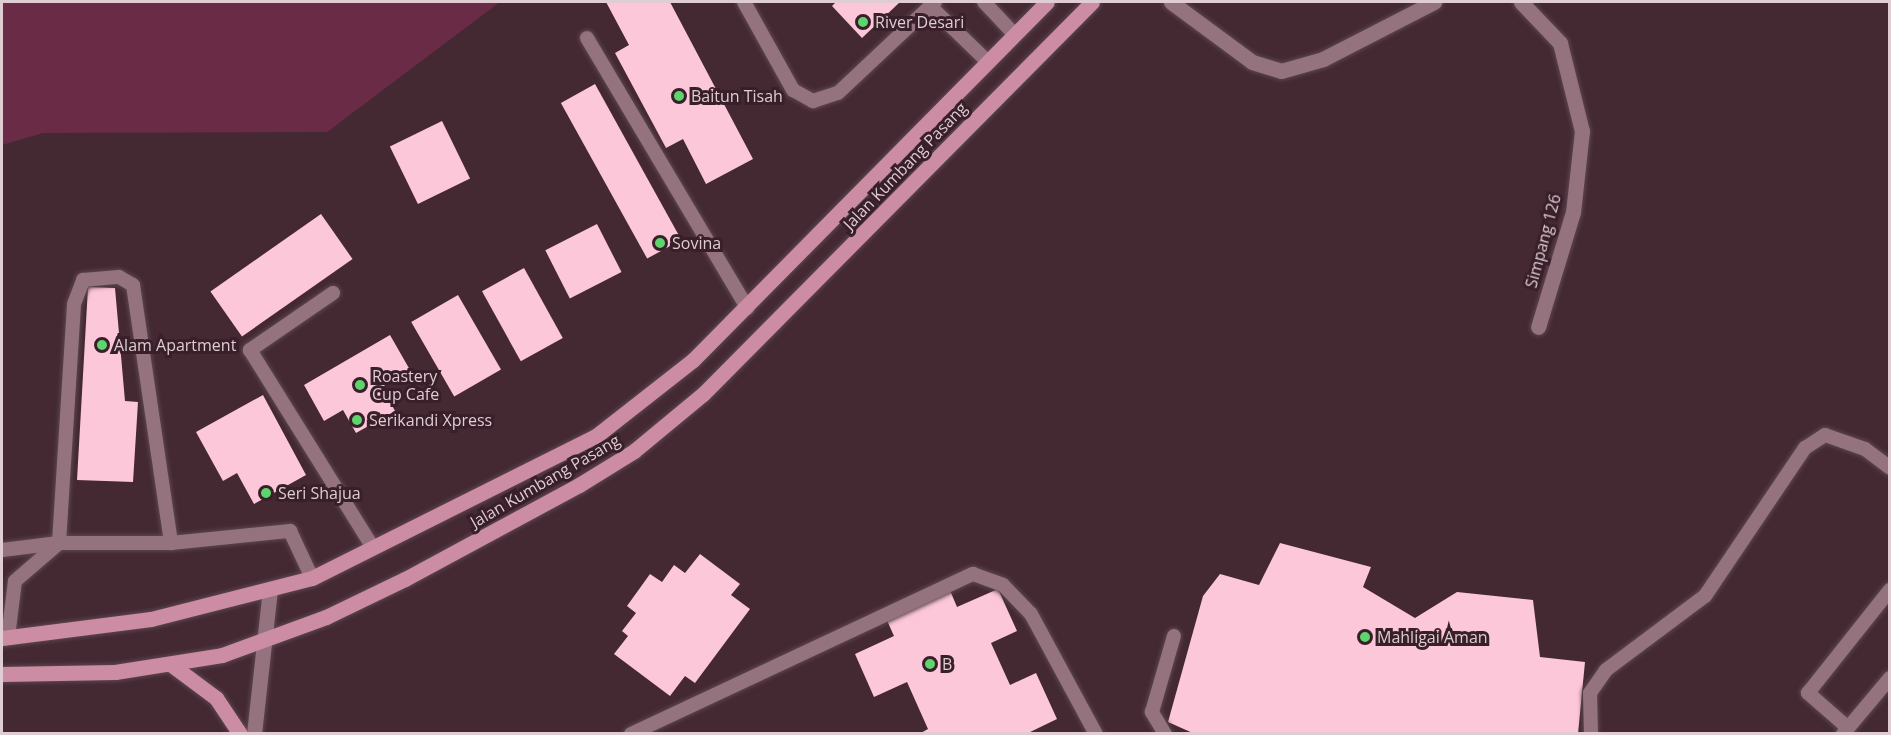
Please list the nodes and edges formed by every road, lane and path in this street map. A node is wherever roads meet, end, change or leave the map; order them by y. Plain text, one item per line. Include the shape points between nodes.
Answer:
1 (744, 2) edge
2 (984, 2) edge
3 (1047, 2) edge
4 (1092, 2) edge
5 (1171, 2) edge
6 (1434, 2) edge
7 (1521, 2) edge
8 (932, 4) edge
9 (1015, 35) junction
10 (586, 38) dead end
11 (988, 62) junction
12 (333, 293) dead end
13 (747, 308) junction
14 (1538, 327) dead end
15 (1890, 468) edge
16 (58, 543) junction
17 (171, 543) junction
18 (372, 546) junction
19 (2, 550) edge
20 (312, 578) junction
21 (270, 590) junction
22 (1890, 590) edge
23 (1174, 636) dead end
24 (4, 637) edge
25 (265, 640) junction
26 (173, 666) junction
27 (2, 674) edge
28 (1890, 678) edge
29 (1845, 730) edge
30 (240, 734) edge
31 (254, 734) edge
32 (631, 734) edge
33 (1096, 734) edge
34 (1165, 734) edge
35 (1590, 734) edge

1 - 8 lane via 793,90 813,101 838,93
2 - 9 lane
3 - 9 main road, Jalan Kumbang Pasang
4 - 25 main road, Jalan Kumbang Pasang via 785,314 703,394 634,451 405,579
5 - 6 street via 1252,62 1281,70 1323,59
7 - 14 street, Simpang 126 via 1560,43 1582,131 1573,212
8 - 11 lane
9 - 11 main road, Jalan Kumbang Pasang
10 - 13 lane
11 - 13 main road, Jalan Kumbang Pasang
12 - 18 lane via 250,350
13 - 18 main road, Jalan Kumbang Pasang via 693,360 596,436
15 - 35 lane via 1865,449 1825,435 1805,448 1705,596 1605,670 1590,693
16 - 17 lane
16 - 17 lane via 74,304 83,280 119,277 133,285
16 - 19 lane
16 - 24 lane via 15,580
17 - 20 lane via 290,531
18 - 20 main road, Jalan Kumbang Pasang
20 - 21 main road, Jalan Kumbang Pasang
21 - 24 main road, Jalan Kumbang Pasang via 151,620
21 - 25 street
22 - 29 lane via 1808,693
23 - 34 lane via 1152,712
25 - 26 main road, Jalan Kumbang Pasang
25 - 31 street
26 - 27 main road, Jalan Kumbang Pasang via 115,672
26 - 30 main road via 216,698
28 - 29 lane
32 - 33 lane via 973,574 1003,585 1031,614

